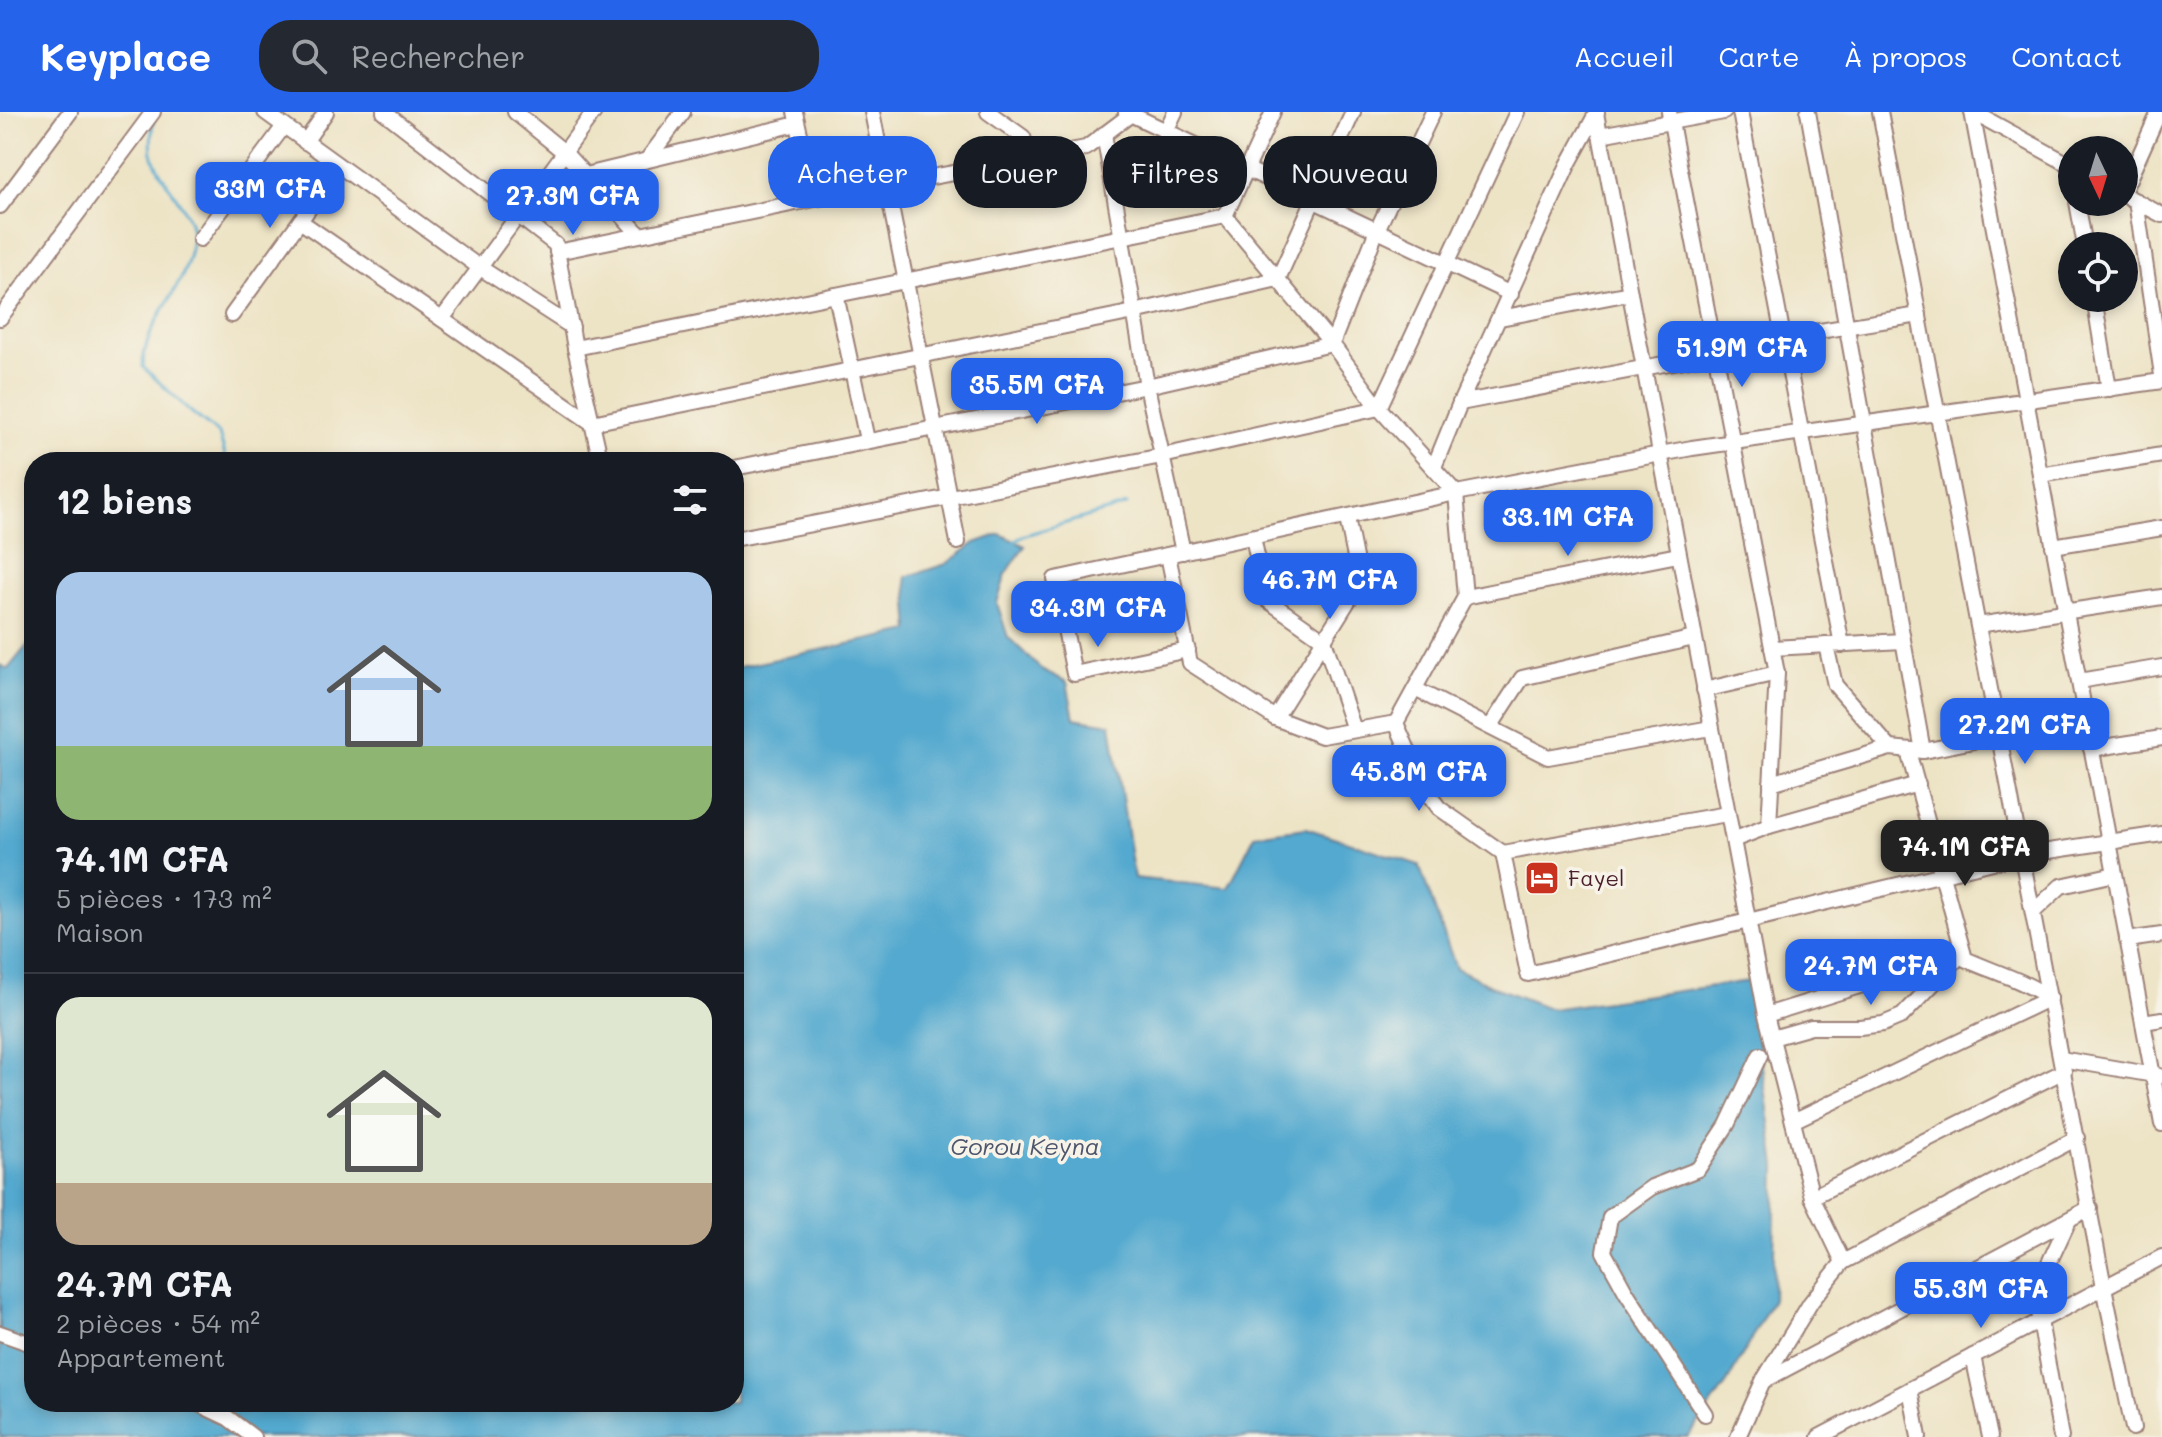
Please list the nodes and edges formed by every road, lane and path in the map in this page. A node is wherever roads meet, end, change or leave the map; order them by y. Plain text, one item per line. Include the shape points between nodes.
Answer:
1 (70, 112) edge
2 (153, 112) edge
3 (265, 112) edge
4 (326, 112) edge
5 (384, 112) edge
6 (516, 112) edge
7 (594, 112) edge
8 (683, 112) edge
9 (782, 112) edge
10 (872, 112) edge
11 (988, 112) edge
12 (1175, 112) edge
13 (1273, 112) edge
14 (1353, 112) edge
15 (1433, 112) edge
16 (1517, 112) edge
17 (1724, 112) edge
18 (1740, 112) edge
19 (1808, 112) edge
20 (1880, 112) edge
21 (1972, 112) edge
22 (1128, 113) edge
23 (1597, 113) edge
24 (2156, 115) edge
25 (1670, 117) edge
26 (796, 118) edge
27 (284, 126) junction
28 (1167, 129) junction
29 (1104, 134) junction
30 (1600, 135) junction
31 (877, 136) edge
32 (1022, 136) edge
33 (1342, 136) edge
34 (305, 142) junction
35 (1087, 147) edge
36 (564, 152) junction
37 (647, 160) junction
38 (2058, 160) edge
39 (2138, 166) edge
40 (339, 167) junction
41 (1248, 168) junction
42 (586, 175) junction
43 (1263, 175) edge
44 (2138, 201) edge
45 (0, 206) edge
46 (770, 208) edge
47 (890, 208) edge
48 (1308, 208) edge
49 (1331, 208) edge
50 (2162, 215) edge
51 (518, 216) junction
52 (1225, 216) junction
53 (2132, 216) edge
54 (300, 221) junction
55 (1377, 230) junction
56 (639, 234) junction
57 (1120, 237) junction
58 (200, 239) dead end
59 (557, 252) junction
60 (1448, 263) junction
61 (479, 267) junction
62 (1278, 279) junction
63 (904, 281) junction
64 (1630, 293) junction
65 (1511, 294) junction
66 (836, 295) junction
67 (1134, 312) junction
68 (2096, 312) edge
69 (232, 315) dead end
70 (1919, 315) junction
71 (0, 318) edge
72 (1500, 318) junction
73 (442, 319) junction
74 (572, 327) junction
75 (1846, 327) junction
76 (1783, 337) junction
77 (1332, 344) junction
78 (575, 348) junction
79 (1715, 351) junction
80 (919, 356) junction
81 (1644, 368) junction
82 (852, 370) junction
83 (2162, 378) edge
84 (1147, 386) junction
85 (2109, 389) junction
86 (2026, 400) junction
87 (1460, 403) junction
88 (1379, 408) junction
89 (1938, 413) junction
90 (592, 423) junction
91 (1864, 424) junction
92 (934, 427) junction
93 (1801, 432) junction
94 (867, 440) junction
95 (1733, 442) junction
96 (599, 452) edge
97 (1660, 455) junction
98 (2162, 455) edge
99 (1162, 456) junction
100 (744, 466) edge
101 (1434, 467) junction
102 (2040, 475) junction
103 (1456, 493) junction
104 (948, 497) junction
105 (1347, 518) junction
106 (2162, 528) edge
107 (744, 537) edge
108 (1253, 537) junction
109 (958, 542) dead end
110 (2053, 546) junction
111 (1183, 552) junction
112 (1168, 555) junction
113 (1678, 555) junction
114 (1465, 597) junction
115 (2162, 597) edge
116 (2065, 611) junction
117 (1978, 625) junction
118 (1694, 638) junction
119 (1324, 640) junction
120 (1903, 641) junction
121 (1826, 645) junction
122 (1842, 645) junction
123 (1772, 648) junction
124 (1188, 650) junction
125 (2162, 667) edge
126 (1777, 673) junction
127 (2079, 681) junction
128 (1415, 689) junction
129 (1704, 690) junction
130 (1275, 718) junction
131 (1396, 723) junction
132 (1490, 727) junction
133 (1711, 728) junction
134 (1354, 730) junction
135 (1999, 736) junction
136 (2162, 738) edge
137 (1890, 748) junction
138 (2091, 749) junction
139 (1915, 751) junction
140 (1771, 783) junction
141 (1918, 784) junction
142 (1727, 814) junction
143 (1769, 826) junction
144 (2162, 834) edge
145 (1733, 840) junction
146 (2109, 842) junction
147 (1503, 853) junction
148 (2022, 855) junction
149 (1942, 874) junction
150 (2115, 874) junction
151 (2033, 912) junction
152 (1746, 919) junction
153 (2162, 935) edge
154 (2127, 940) junction
155 (1963, 953) junction
156 (2050, 998) junction
157 (1766, 1015) junction
158 (2162, 1019) edge
159 (2143, 1022) junction
160 (1772, 1038) junction
161 (1760, 1055) dead end
162 (2062, 1065) junction
163 (2157, 1076) edge
164 (1793, 1121) junction
165 (2162, 1124) edge
166 (2077, 1138) junction
167 (1812, 1197) junction
168 (2090, 1208) junction
169 (2069, 1219) junction
170 (2162, 1257) edge
171 (1843, 1262) junction
172 (2104, 1287) junction
173 (2038, 1322) junction
174 (0, 1333) edge
175 (24, 1341) edge
176 (1973, 1356) junction
177 (1763, 1381) junction
178 (1910, 1389) junction
179 (215, 1412) edge
180 (1705, 1414) dead end
181 (2133, 1428) dead end
182 (1843, 1431) edge
183 (253, 1437) edge
184 (1738, 1437) edge
185 (1819, 1437) edge
186 (1919, 1437) edge
187 (1990, 1437) edge
188 (2061, 1437) edge

1 - 45 street
2 - 71 street
3 - 27 street
4 - 34 street
5 - 51 street
6 - 36 street
7 - 36 street
8 - 37 street
9 - 26 street
10 - 31 street
11 - 32 street
12 - 28 street
13 - 41 street
14 - 33 street
15 - 55 street
16 - 60 street
17 - 25 street
18 - 76 street
19 - 75 street
20 - 70 street
21 - 38 street
21 - 86 street
22 - 28 street
22 - 29 street
23 - 30 street
23 - 65 street
24 - 39 street
25 - 30 street
25 - 79 street
26 - 37 street
27 - 34 street
27 - 58 street
28 - 41 street
29 - 35 street
29 - 57 street
30 - 64 street
34 - 40 street
36 - 42 street
36 - 51 street
37 - 42 street
40 - 54 street
40 - 61 street
41 - 43 street
41 - 52 street
42 - 56 street
44 - 50 street
46 - 56 street
47 - 63 street
48 - 62 street
49 - 55 street
51 - 59 street via 556,245
51 - 61 street
52 - 57 street
52 - 62 street
53 - 83 street
54 - 69 street
54 - 73 street
55 - 60 street
55 - 77 street
56 - 59 street
57 - 63 street
57 - 67 street
59 - 74 street
60 - 65 street
60 - 88 street
61 - 73 street
61 - 74 street
62 - 67 street
62 - 77 street
63 - 66 street
63 - 80 street
64 - 72 street
64 - 81 street
65 - 72 street
66 - 78 street
66 - 82 street
67 - 80 street
67 - 84 street
68 - 85 street
70 - 75 street
70 - 89 street
72 - 87 street
73 - 90 street
74 - 78 street
75 - 76 street
75 - 91 street
76 - 79 street
76 - 93 street
77 - 84 street
77 - 88 street
78 - 90 street
79 - 81 street
79 - 95 street
80 - 82 street
80 - 92 street
81 - 87 street
81 - 97 street
82 - 90 street
82 - 94 street
83 - 85 street
84 - 92 street
84 - 99 street
85 - 86 street
86 - 89 street
86 - 102 street
87 - 101 street
88 - 99 street
88 - 101 street
89 - 91 street
89 - 117 street
90 - 96 street
91 - 93 street
91 - 120 street
92 - 94 street
92 - 104 street
93 - 95 street
93 - 122 street
94 - 100 street
95 - 97 street
95 - 123 street
97 - 103 street
97 - 113 street
98 - 102 street
99 - 104 street
99 - 111 street
101 - 103 street
102 - 110 street
103 - 105 street
103 - 114 street
104 - 107 street
104 - 109 street
105 - 108 street
105 - 119 street via 1360,582
106 - 110 street
108 - 111 street
108 - 119 street via 1266,599
110 - 116 street
111 - 112 street
112 - 124 street
112 - 124 street via 1055,579 1074,674
113 - 114 street
113 - 118 street
114 - 128 street
115 - 116 street
116 - 117 street
116 - 127 street
117 - 135 street
118 - 129 street
118 - 132 street via 1522,678
119 - 130 street
119 - 134 street
120 - 122 street
120 - 139 street
121 - 122 street
121 - 123 street
121 - 137 street via 1835,685
123 - 126 street
124 - 130 street via 1190,663
125 - 127 street
126 - 129 street
126 - 140 street
127 - 138 street
128 - 131 street
128 - 132 street
129 - 133 street
130 - 134 street via 1322,736
131 - 134 street
131 - 147 street via 1439,808
132 - 133 street via 1548,757
133 - 142 street
135 - 139 street
135 - 148 street
136 - 138 street
137 - 139 street
137 - 140 street
138 - 146 street
139 - 141 street
140 - 143 street
141 - 143 street
141 - 149 street
142 - 145 street
142 - 147 street
143 - 145 street
144 - 146 street
145 - 152 street
146 - 148 street
146 - 150 street
147 - 152 street via 1528,974
148 - 149 street
148 - 151 street
149 - 152 street
149 - 155 street
150 - 151 street via 2061,886
150 - 154 street
151 - 156 street
152 - 157 street
153 - 154 street
154 - 159 street
155 - 156 street via 1965,959 2027,983
155 - 157 street
155 - 160 street via 1902,1016 1883,1024 1811,1027
156 - 162 street
156 - 164 street
157 - 160 street
158 - 159 street
159 - 163 street
160 - 164 street
161 - 180 street via 1727,1125 1698,1169 1652,1187 1610,1217 1604,1252
162 - 163 street
162 - 166 street
162 - 167 street
163 - 165 street
164 - 167 street
166 - 168 street
166 - 171 street
167 - 171 street
168 - 169 street
168 - 172 street
169 - 173 street via 2035,1293
169 - 177 street
170 - 172 street
171 - 177 street via 1811,1302
172 - 173 street
172 - 181 street
173 - 176 street
173 - 188 street
174 - 175 street
176 - 178 street
176 - 187 street
177 - 184 street
178 - 182 street
178 - 186 street
179 - 183 street
182 - 185 street

